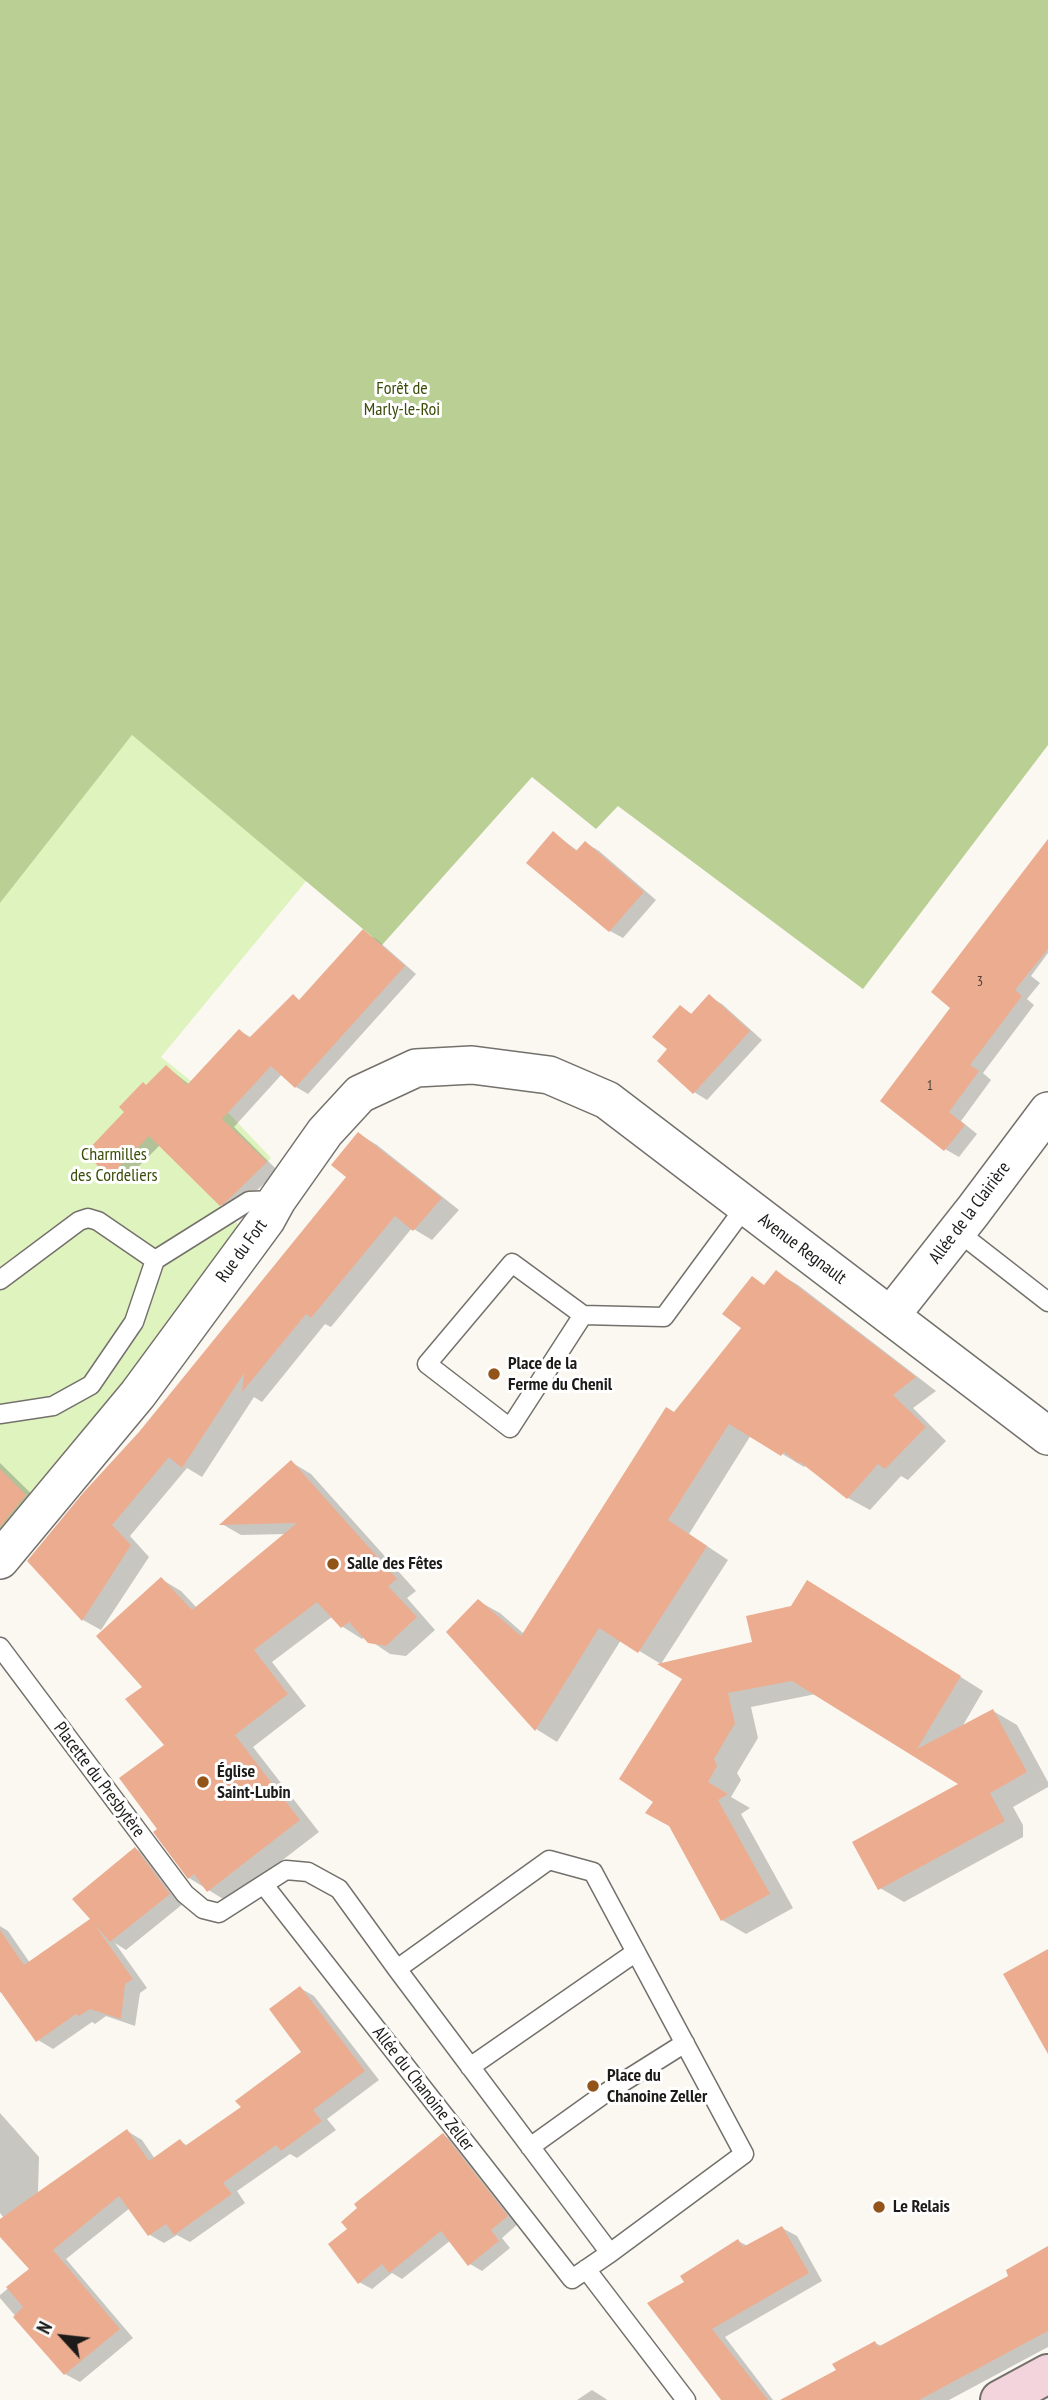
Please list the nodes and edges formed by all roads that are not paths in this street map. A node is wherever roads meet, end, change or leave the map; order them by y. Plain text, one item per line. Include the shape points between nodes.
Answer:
1 (549, 1075) joint
2 (1048, 1111) edge
3 (277, 1200) junction
4 (745, 1207) junction
5 (957, 1231) junction
6 (155, 1261) junction
7 (0, 1280) edge
8 (1048, 1302) edge
9 (583, 1315) junction
10 (891, 1315) junction
11 (0, 1414) edge
12 (1048, 1436) edge
13 (0, 1560) edge
14 (0, 1647) edge
15 (264, 1885) junction
16 (636, 1952) junction
17 (397, 1969) junction
18 (685, 2043) junction
19 (470, 2067) junction
20 (530, 2147) junction
21 (610, 2253) junction
22 (586, 2269) junction
23 (1048, 2374) edge
24 (686, 2400) edge
25 (1000, 2400) edge

1 - 3 street, Rue du Fort via 472,1065 416,1068 360,1094 325,1132
1 - 4 street, Avenue Regnault via 607,1100
2 - 5 street, Allée de la Clairière
3 - 6 lane via 249,1202
3 - 13 street, Rue du Fort via 138,1394
4 - 9 lane via 664,1317
4 - 10 street, Avenue Regnault
5 - 8 lane
5 - 10 street, Allée de la Clairière
6 - 7 lane via 88,1218
6 - 11 lane via 134,1322 91,1385 54,1406
9 - 9 lane via 510,1428 427,1364 512,1263
10 - 12 street, Avenue Regnault
14 - 15 lane, Placette du Presbytère via 185,1895 203,1909 219,1913
15 - 17 lane via 286,1870 308,1872 339,1889
15 - 22 lane, Allée du Chanoine Zeller via 572,2279
16 - 17 lane via 593,1872 549,1860
16 - 18 lane
16 - 19 lane
17 - 19 lane
18 - 20 lane
18 - 21 lane via 744,2154
19 - 20 lane
20 - 21 lane
21 - 22 lane
22 - 24 lane
23 - 25 street

